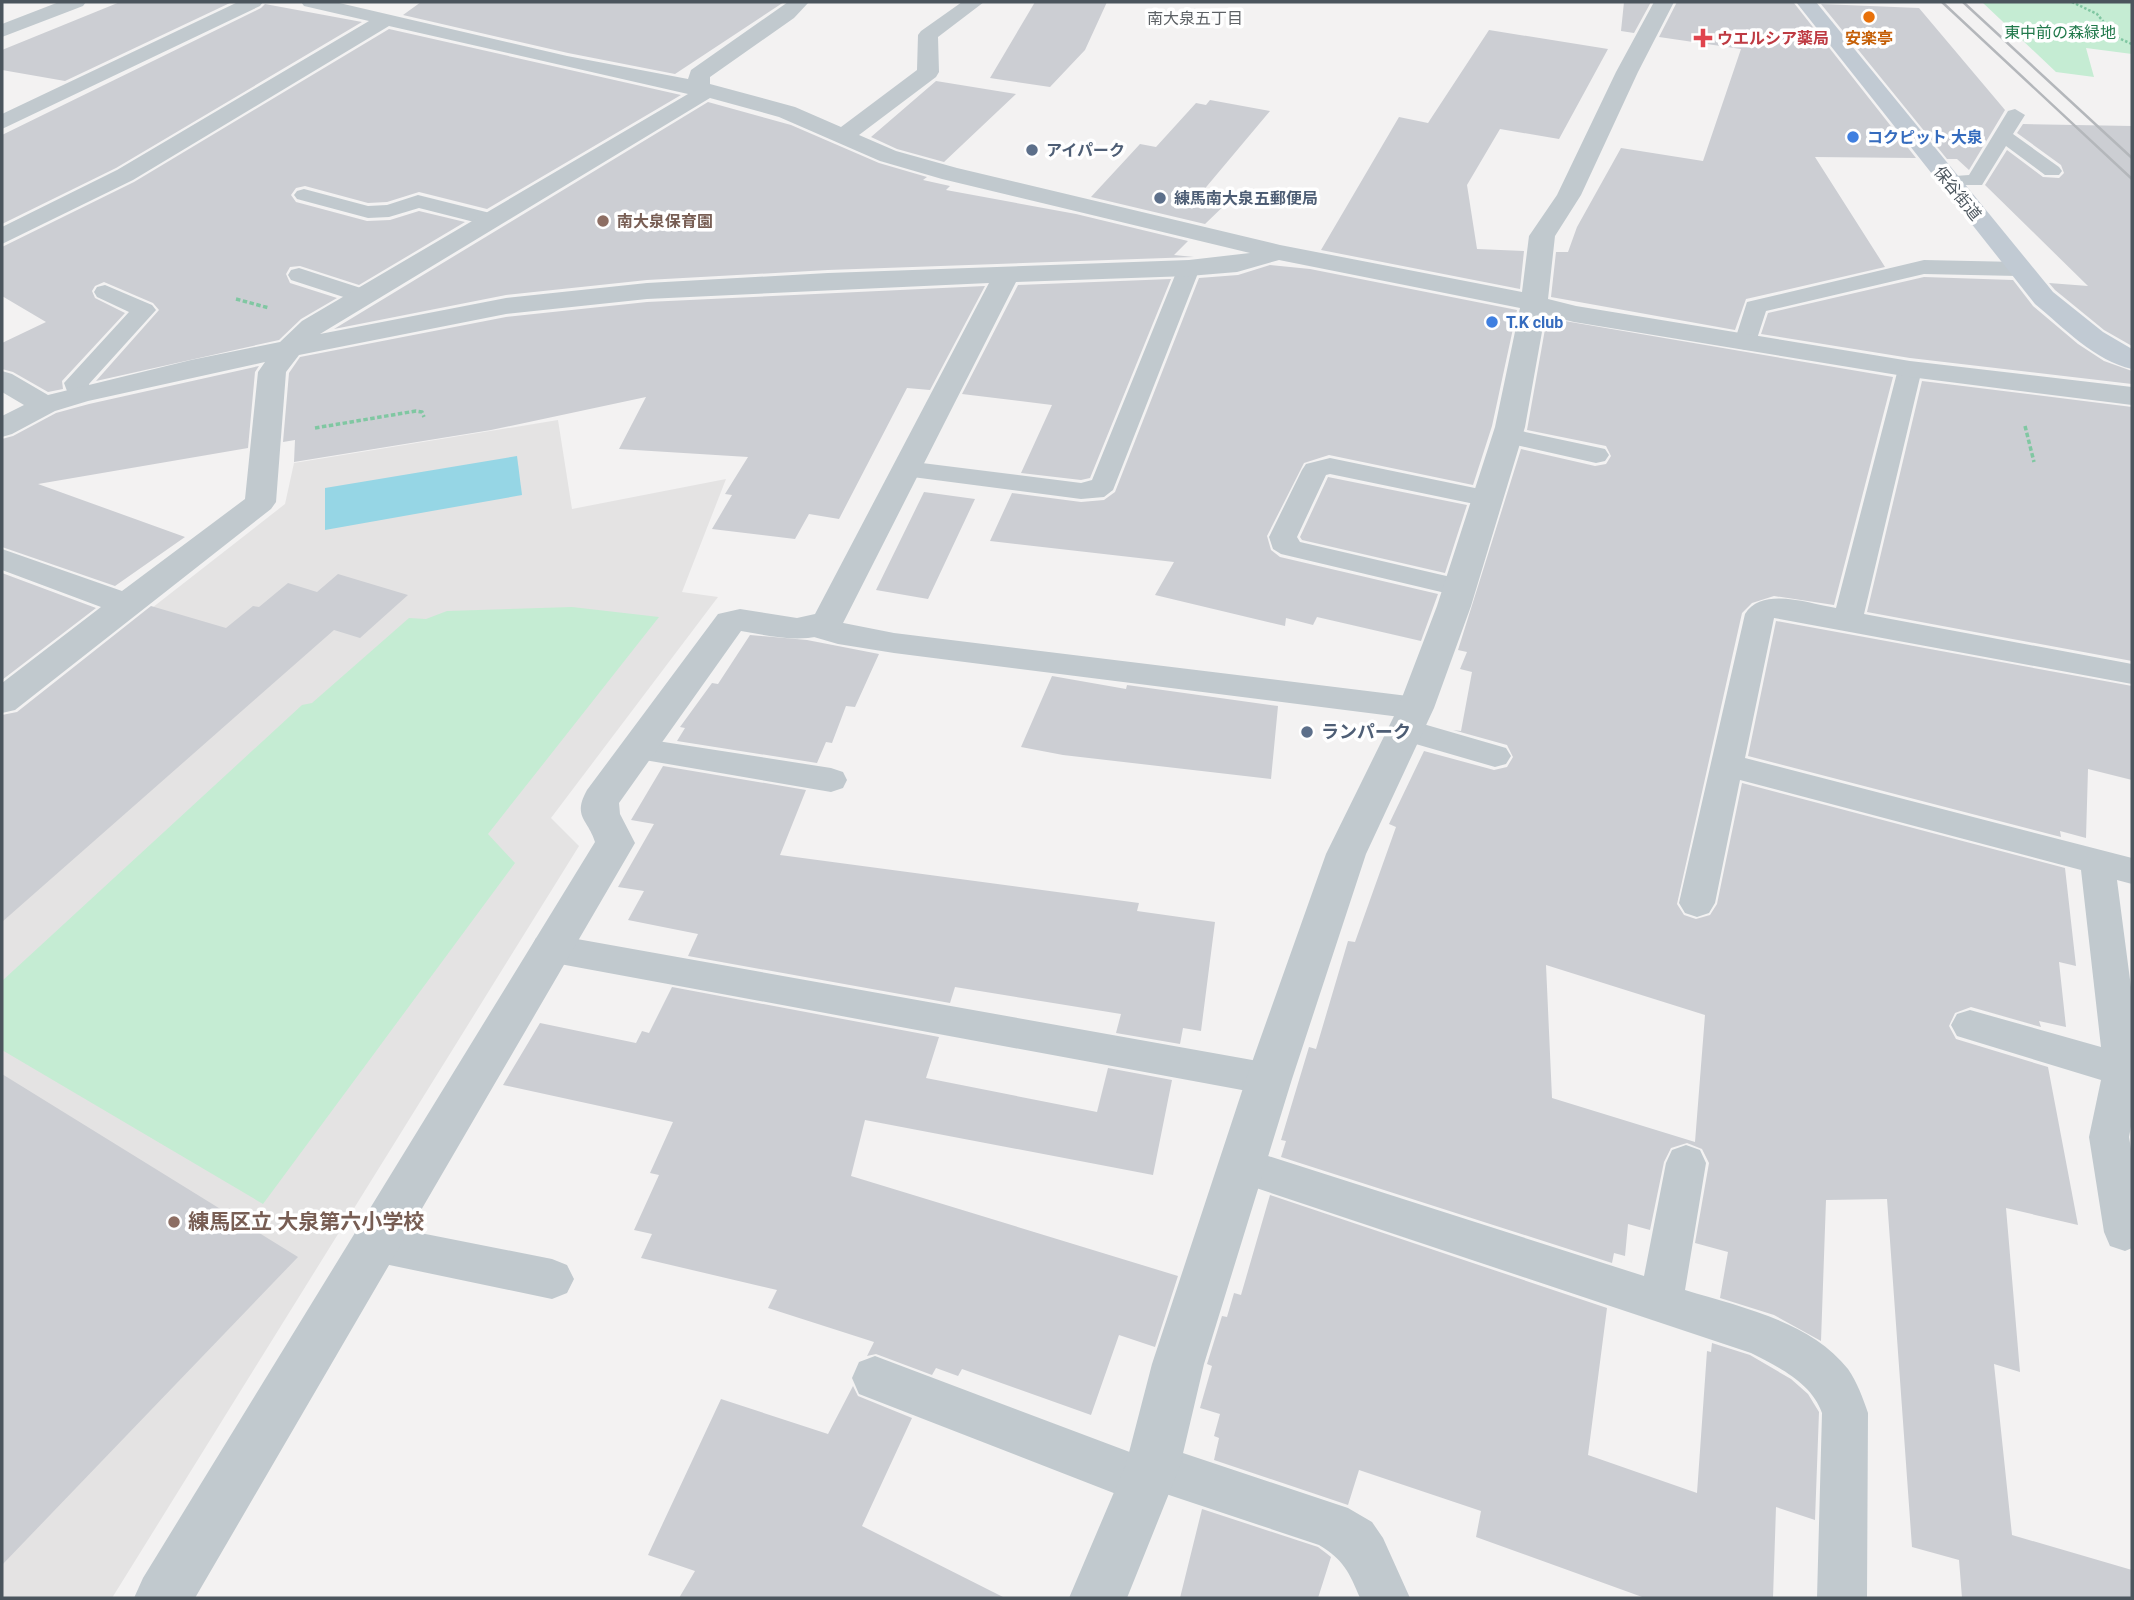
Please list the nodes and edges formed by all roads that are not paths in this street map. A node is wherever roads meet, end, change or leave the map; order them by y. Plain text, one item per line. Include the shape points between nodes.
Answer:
1 (75, 2) edge
2 (253, 2) edge
3 (311, 2) edge
4 (799, 2) edge
5 (974, 2) edge
6 (1664, 2) edge
7 (1807, 2) edge
8 (387, 19) junction
9 (2, 31) edge
10 (699, 88) junction
11 (2015, 115) dead end
12 (2, 122) edge
13 (844, 136) junction
14 (2003, 136) junction
15 (2052, 171) dead end
16 (1948, 181) junction
17 (304, 195) dead end
18 (490, 220) junction
19 (5, 232) edge
20 (1280, 253) junction
21 (1189, 268) junction
22 (2018, 269) junction
23 (1007, 274) junction
24 (299, 275) dead end
25 (105, 292) dead end
26 (362, 296) junction
27 (1534, 303) junction
28 (1746, 343) junction
29 (289, 348) junction
30 (2132, 361) edge
31 (1910, 369) junction
32 (2, 380) edge
33 (79, 394) junction
34 (2132, 396) edge
35 (45, 405) junction
36 (2, 428) edge
37 (1507, 436) junction
38 (1596, 455) dead end
39 (906, 469) junction
40 (1489, 499) junction
41 (2, 559) edge
42 (1458, 587) junction
43 (127, 605) junction
44 (1848, 620) junction
45 (818, 628) junction
46 (2132, 674) edge
47 (2, 701) edge
48 (1411, 719) junction
49 (638, 750) junction
50 (1495, 756) dead end
51 (1727, 765) junction
52 (831, 780) dead end
53 (2115, 866) edge
54 (1697, 903) dead end
55 (550, 948) junction
56 (1970, 1026) dead end
57 (1269, 1079) junction
58 (2124, 1096) edge
59 (1686, 1163) dead end
60 (1243, 1166) junction
61 (2125, 1232) dead end
62 (375, 1243) junction
63 (552, 1279) dead end
64 (1661, 1302) junction
65 (875, 1378) dead end
66 (1150, 1474) junction
67 (163, 1598) edge
68 (1098, 1598) edge
69 (1385, 1598) edge
70 (1842, 1598) edge

1 - 9 street via 20,15
2 - 12 street
3 - 8 street
4 - 10 street via 699,75
5 - 13 street via 928,35 928,72
6 - 27 street via 1569,195 1542,236
7 - 16 main road, 保谷街道
8 - 10 street
8 - 19 street via 125,176
10 - 13 street via 787,112
10 - 18 street via 699,97
11 - 14 lane
13 - 20 street via 888,156 950,174
14 - 15 lane
14 - 16 lane via 1975,181
16 - 22 main road, 保谷街道
17 - 18 lane via 368,212 389,211 418,201
18 - 26 street
20 - 21 street via 1237,264
20 - 27 street
21 - 23 street
21 - 39 lane via 1104,485 1082,491
22 - 28 lane via 1924,267 1755,307
22 - 30 main road, 保谷街道 via 2068,320
23 - 29 street via 575,298 482,310
23 - 39 street
24 - 26 lane
25 - 33 lane via 144,310 76,383
26 - 29 street via 312,327
27 - 28 street
27 - 37 street
28 - 31 street
29 - 33 street
29 - 43 street via 272,372 260,502
31 - 34 street
31 - 44 lane
32 - 35 street
33 - 35 street
35 - 36 street
37 - 38 lane
37 - 40 street
39 - 45 street via 828,621
40 - 42 street
40 - 42 lane via 1320,467 1283,537 1283,543 1291,548
41 - 43 street
42 - 48 street
43 - 47 street
44 - 46 lane
44 - 51 lane via 1780,608 1760,614
45 - 48 lane
45 - 49 street via 730,622
48 - 50 lane
48 - 57 street via 1346,854
49 - 52 lane
49 - 55 street via 597,808 615,842
51 - 53 lane
51 - 54 lane
53 - 58 lane
55 - 57 lane
55 - 62 street
56 - 58 lane
57 - 60 street
58 - 61 lane via 2109,1137
59 - 64 lane
60 - 64 lane
60 - 66 street via 1178,1364
62 - 63 lane
62 - 67 street
64 - 70 lane via 1761,1335 1797,1353 1833,1383 1845,1413
65 - 66 lane
66 - 68 street
66 - 69 lane via 1331,1525 1355,1539

